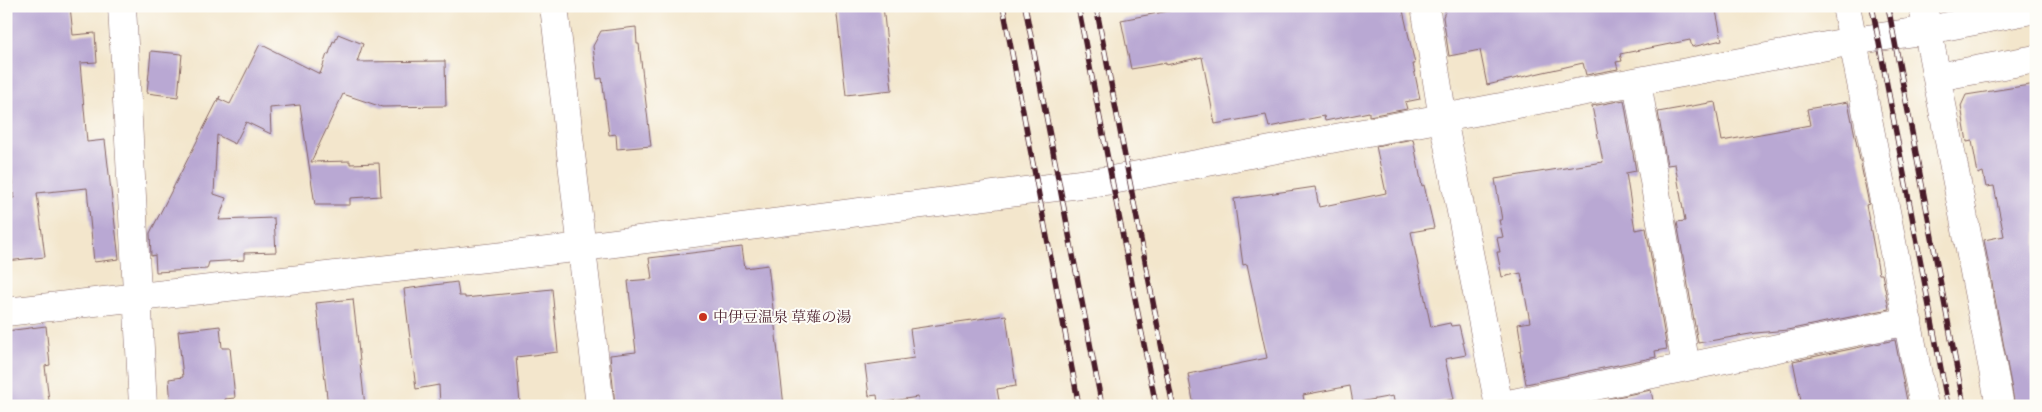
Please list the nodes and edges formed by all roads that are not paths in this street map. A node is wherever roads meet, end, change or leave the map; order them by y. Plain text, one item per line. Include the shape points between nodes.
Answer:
1 (122, 6) edge
2 (554, 6) edge
3 (1425, 6) edge
4 (1846, 6) edge
5 (2036, 9) edge
6 (1925, 18) edge
7 (1853, 41) junction
8 (2036, 59) edge
9 (1936, 77) junction
10 (1637, 82) junction
11 (1443, 119) junction
12 (583, 247) junction
13 (138, 296) junction
14 (6, 312) edge
15 (1908, 321) junction
16 (1686, 367) junction
17 (143, 406) edge
18 (600, 406) edge
19 (1499, 406) edge
20 (1924, 406) edge
21 (2000, 406) edge

1 - 13 street
2 - 12 street
3 - 11 street
4 - 7 street
5 - 6 street
6 - 7 street
6 - 9 street
7 - 10 street
7 - 15 street
8 - 9 street
9 - 21 street
10 - 11 street
10 - 16 street
11 - 12 street via 1112,180
11 - 19 street
12 - 13 street
12 - 18 street
13 - 14 street
13 - 17 street
15 - 16 street
15 - 20 street
16 - 19 street

